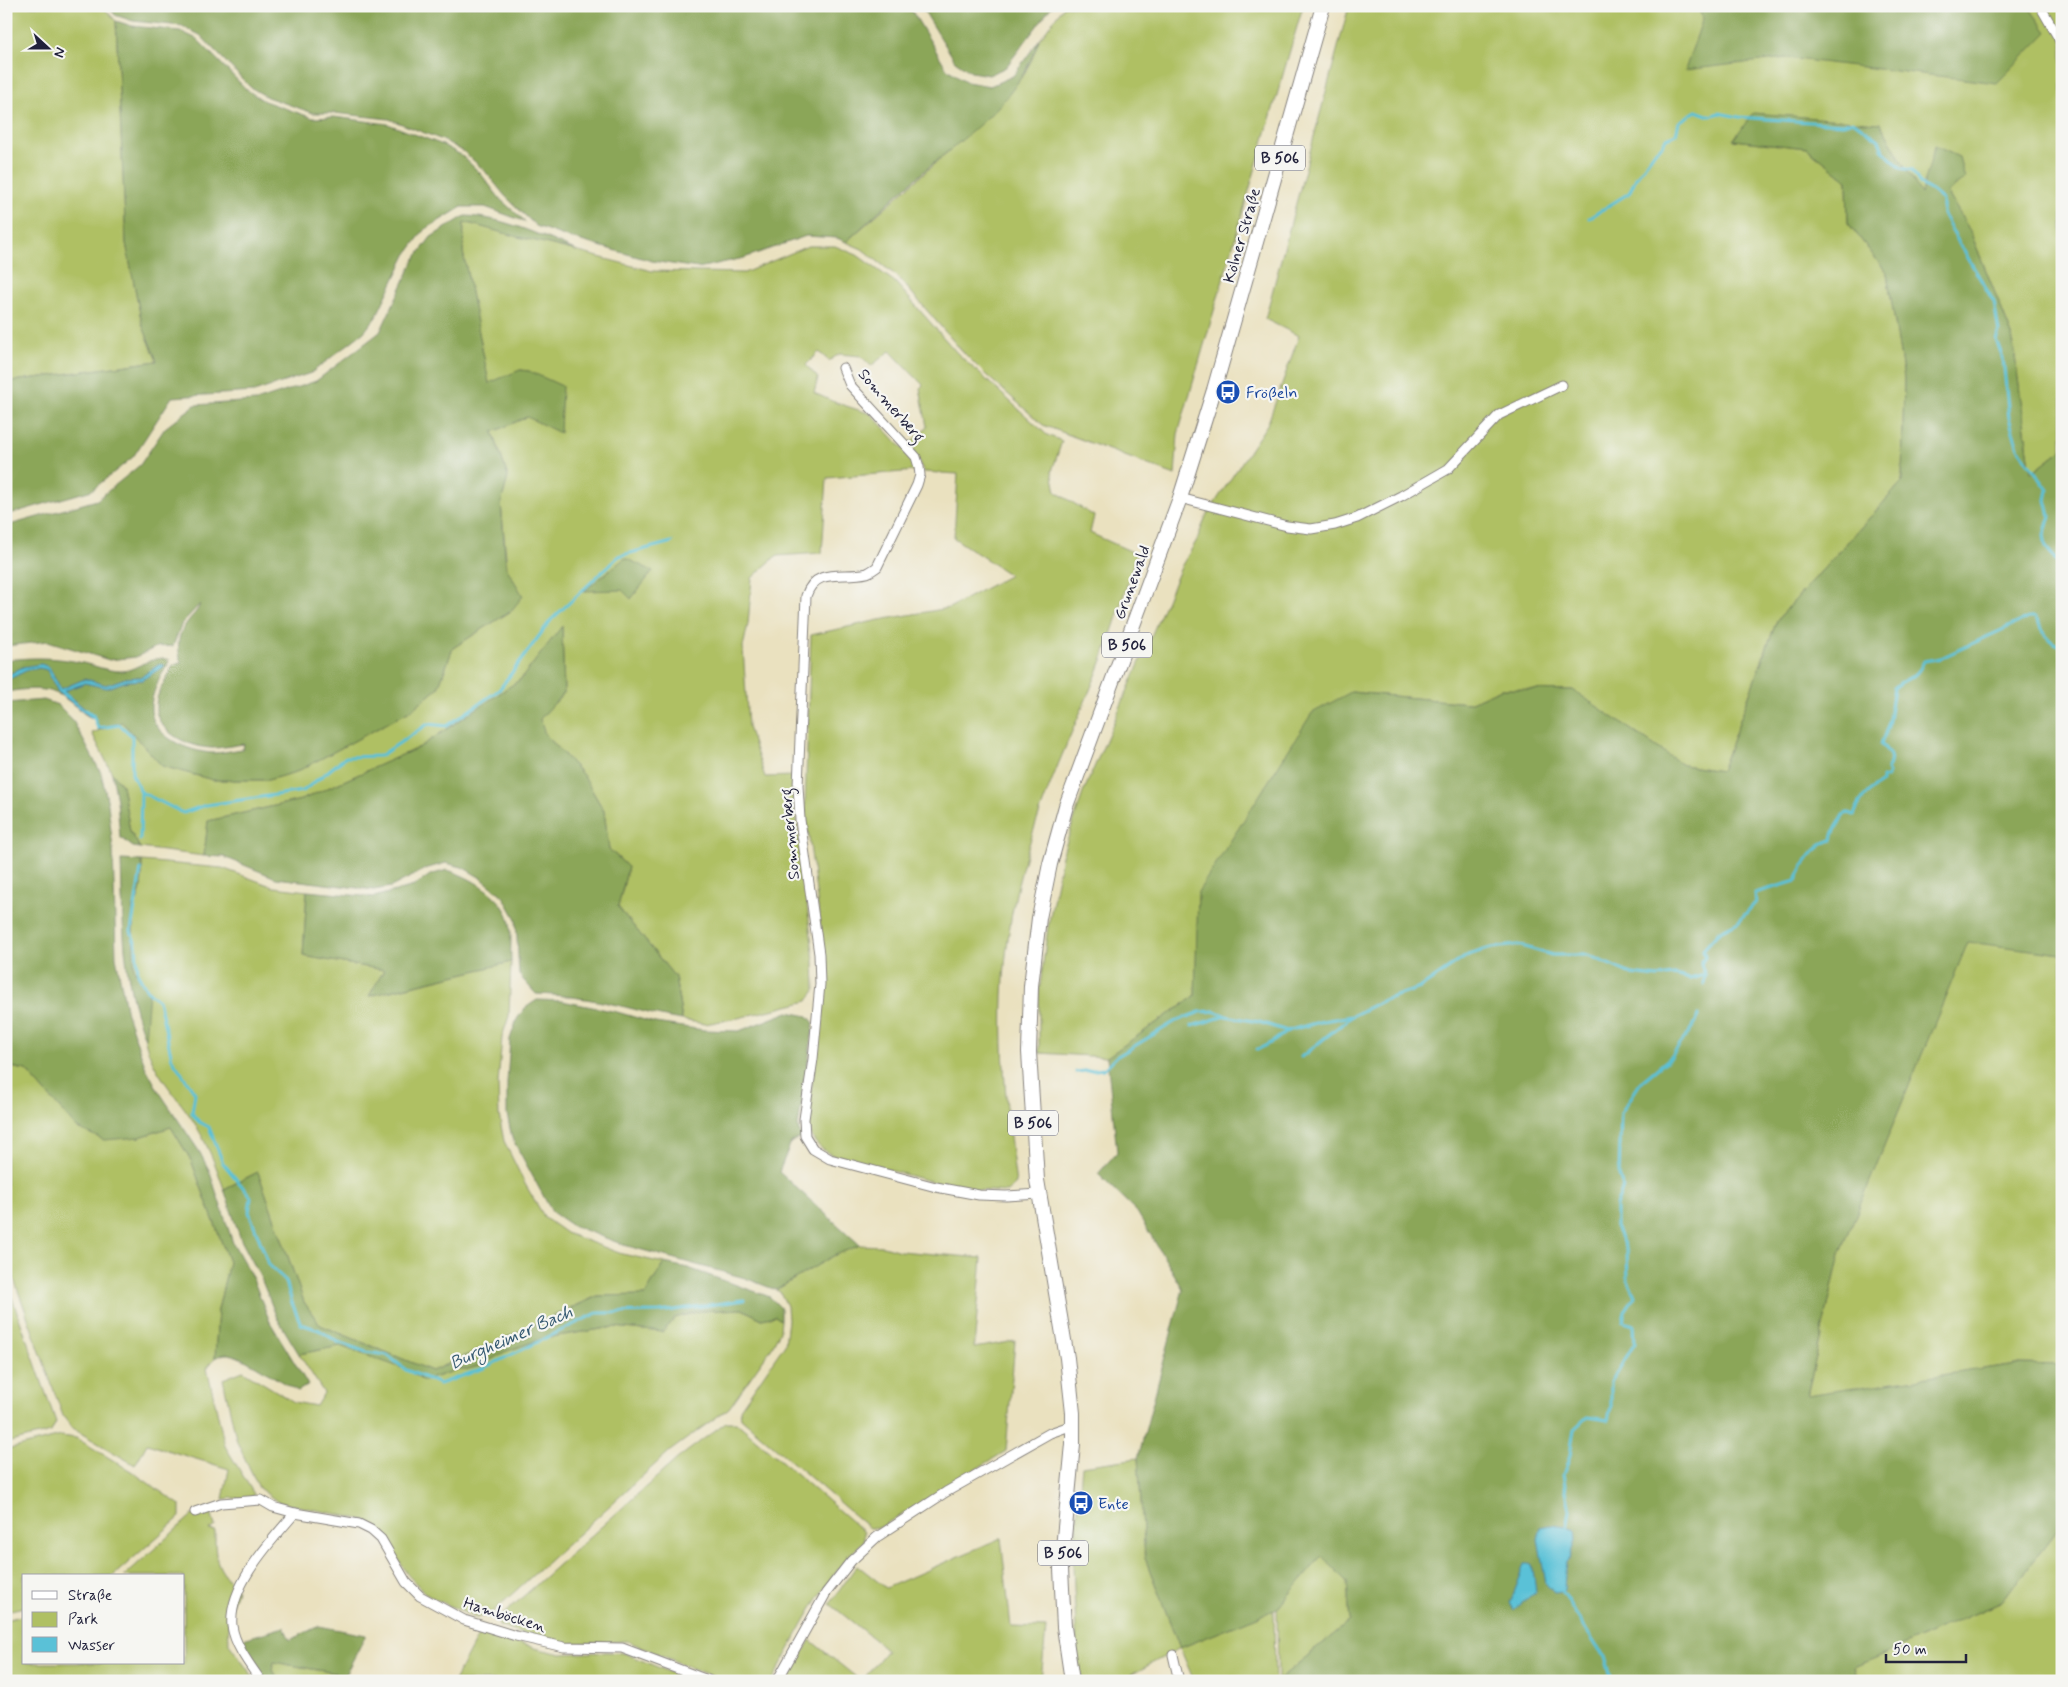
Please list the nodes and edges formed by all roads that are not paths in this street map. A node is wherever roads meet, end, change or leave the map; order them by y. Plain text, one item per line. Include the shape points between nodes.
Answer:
1 (1323, 6) edge
2 (2040, 6) edge
3 (2062, 44) edge
4 (843, 368) dead end
5 (1562, 385) dead end
6 (1186, 477) joint
7 (1180, 498) junction
8 (1040, 1194) junction
9 (1073, 1425) junction
10 (195, 1512) dead end
11 (295, 1513) junction
12 (1173, 1655) dead end
13 (261, 1681) edge
14 (710, 1681) edge
15 (777, 1681) edge
16 (1072, 1681) edge
17 (1179, 1681) edge

1 - 6 main road, Kölner Straße / B 506 via 1229,340
2 - 3 street
4 - 8 street, Sommerberg via 850,385 916,456 920,475 877,567 867,573 822,577 814,582 806,596 798,786 820,984 803,1129 809,1143 821,1154 856,1166 963,1193
5 - 7 street via 1499,415 1448,469 1357,518 1335,525 1311,529 1287,526
6 - 7 main road, Grunewald / B 506
7 - 8 main road, Grunewald / B 506 via 1066,806 1050,864 1031,986 1029,1052
8 - 9 main road, B 506 via 1067,1358
9 - 15 street via 1050,1433 946,1492 877,1537 851,1561 826,1593
9 - 16 main road, B 506 via 1061,1569 1064,1626
10 - 11 street, Hamböcken via 221,1503 261,1500
11 - 13 street via 252,1566 236,1598 232,1625 237,1643
11 - 14 street, Hamböcken via 358,1524 371,1530 381,1539 406,1582 420,1596 464,1620 564,1647 622,1648
12 - 17 street

